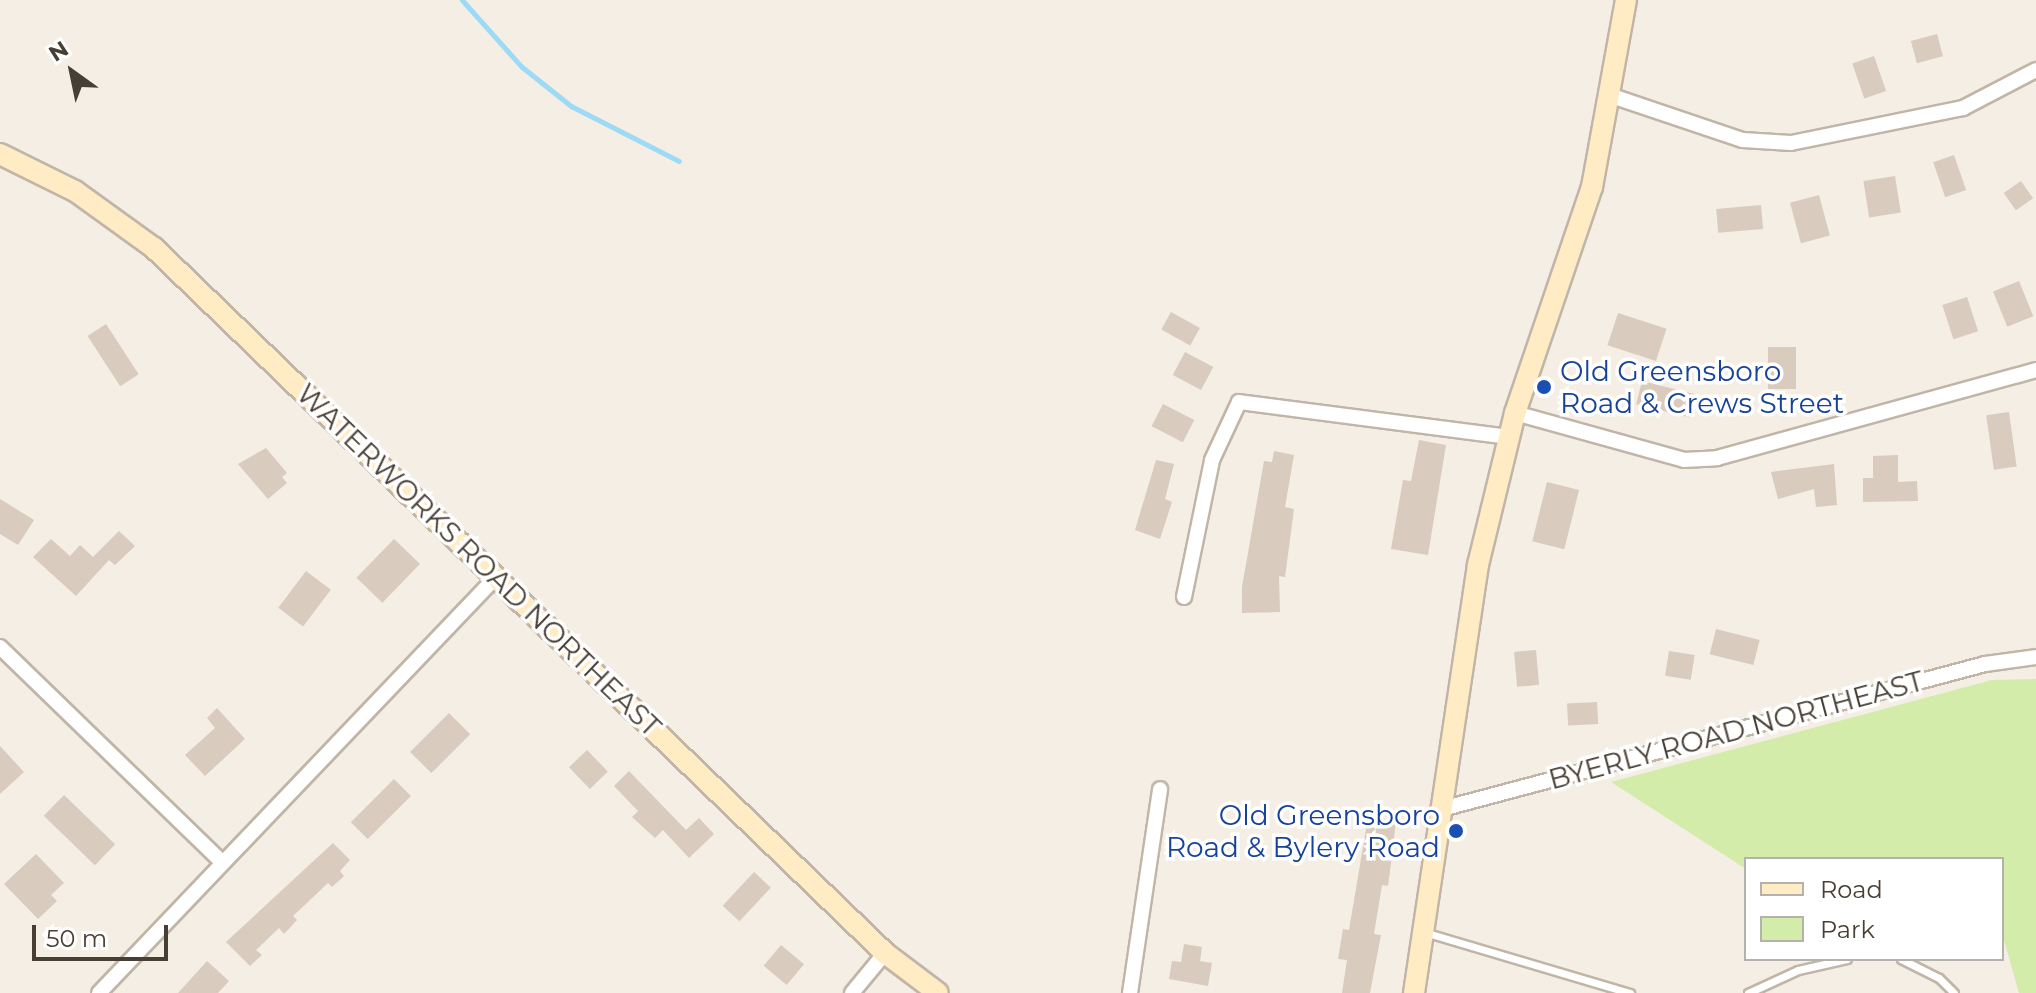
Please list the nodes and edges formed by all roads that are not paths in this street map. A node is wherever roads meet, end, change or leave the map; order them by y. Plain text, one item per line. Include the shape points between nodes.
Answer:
1 (1626, 0) edge
2 (2036, 70) edge
3 (1612, 96) junction
4 (0, 154) edge
5 (2036, 370) edge
6 (1515, 413) junction
7 (1510, 437) junction
8 (495, 578) junction
9 (1184, 597) dead end
10 (0, 647) edge
11 (2036, 657) edge
12 (1160, 789) dead end
13 (1438, 810) junction
14 (223, 863) junction
15 (1422, 932) junction
16 (885, 953) junction
17 (1838, 961) edge
18 (1905, 961) edge
19 (1612, 991) edge
20 (99, 993) edge
21 (852, 993) edge
22 (938, 993) edge
23 (1130, 993) edge
24 (1414, 993) edge
25 (1630, 993) edge
26 (1748, 993) edge
27 (1954, 993) edge

1 - 3 street
2 - 3 street via 1963,108 1791,143 1743,140
3 - 6 street via 1592,187
4 - 8 street, WATERWORKS ROAD NORTHEAST via 75,191 154,248
5 - 6 street via 1717,458 1684,460
6 - 7 street
7 - 9 street via 1239,402 1212,460
7 - 13 street via 1478,565
8 - 14 street
8 - 16 street, WATERWORKS ROAD NORTHEAST
10 - 14 street
11 - 13 street, BYERLY ROAD NORTHEAST via 1985,664
12 - 23 street
13 - 15 street
14 - 20 street
15 - 19 lane
15 - 24 street
16 - 21 street
16 - 22 street, WATERWORKS ROAD NORTHEAST
17 - 26 lane via 1798,970
18 - 27 lane via 1939,978
19 - 25 lane

